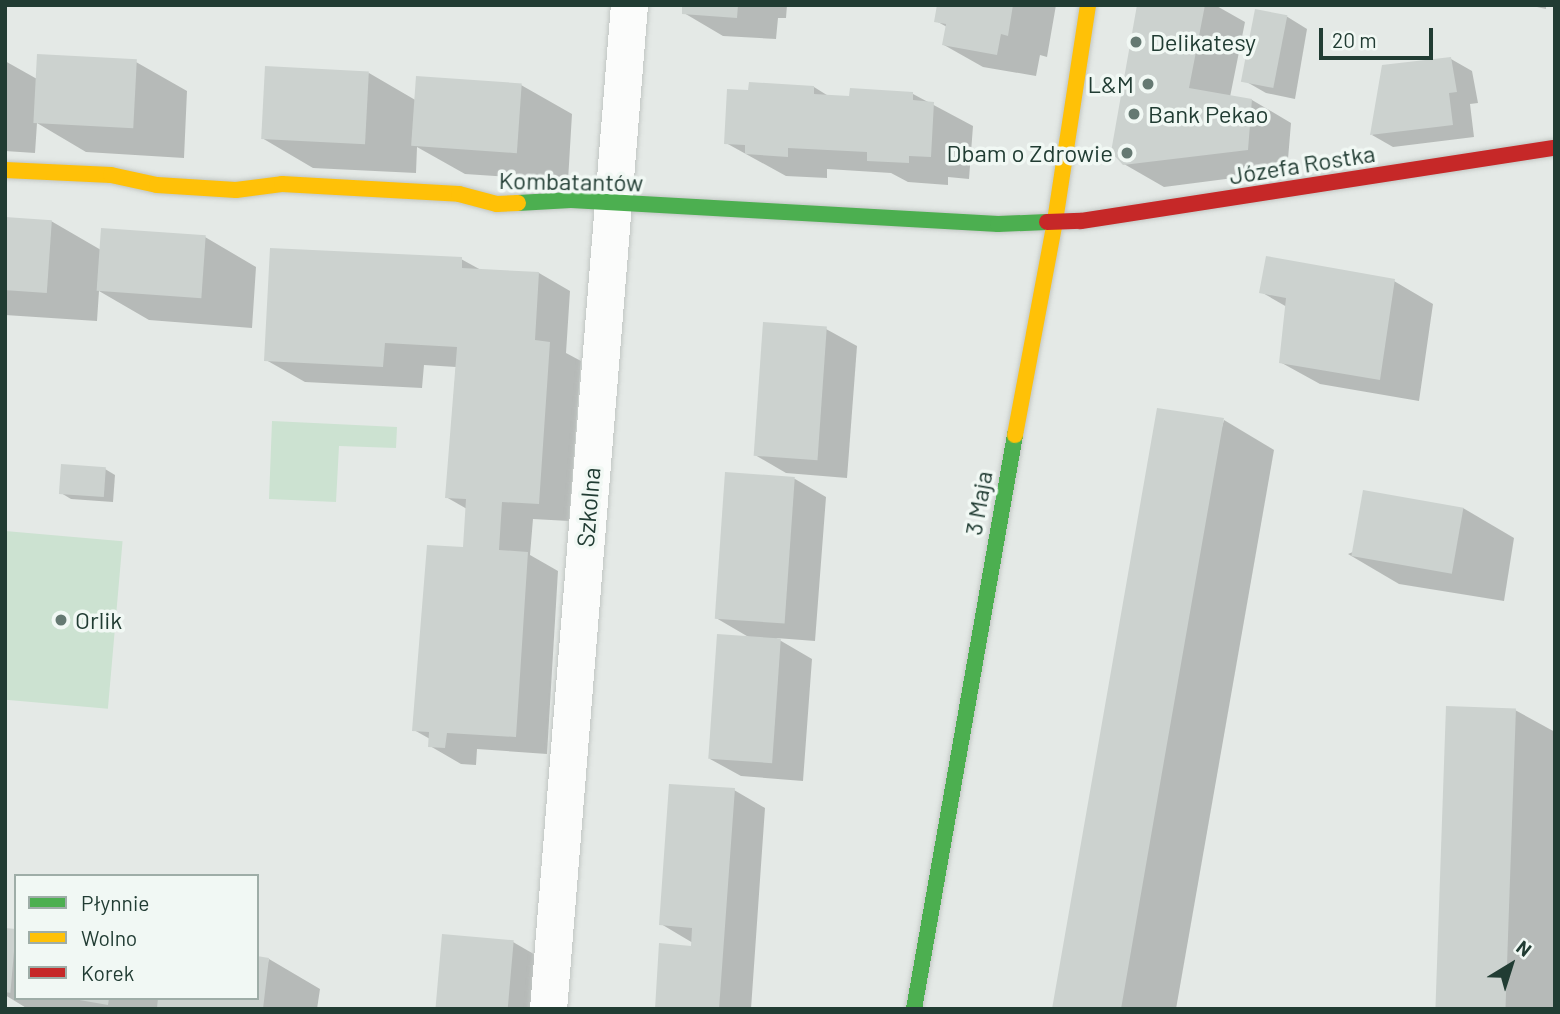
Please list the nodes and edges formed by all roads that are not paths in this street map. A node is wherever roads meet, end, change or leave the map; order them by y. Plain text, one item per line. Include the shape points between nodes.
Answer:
1 (629, 5) edge
2 (1088, 5) edge
3 (1555, 148) edge
4 (5, 170) edge
5 (613, 203) junction
6 (1055, 221) junction
7 (548, 1009) edge
8 (914, 1009) edge

1 - 5 street, Szkolna
2 - 6 street, 3 Maja
3 - 6 street, Józefa Rostka via 1082,221
4 - 5 street, Kombatantów via 111,175 157,185 236,190 282,184 459,194 497,204 542,200
5 - 6 street, Kombatantów via 998,224
5 - 7 street, Szkolna
6 - 8 street, 3 Maja via 972,663

